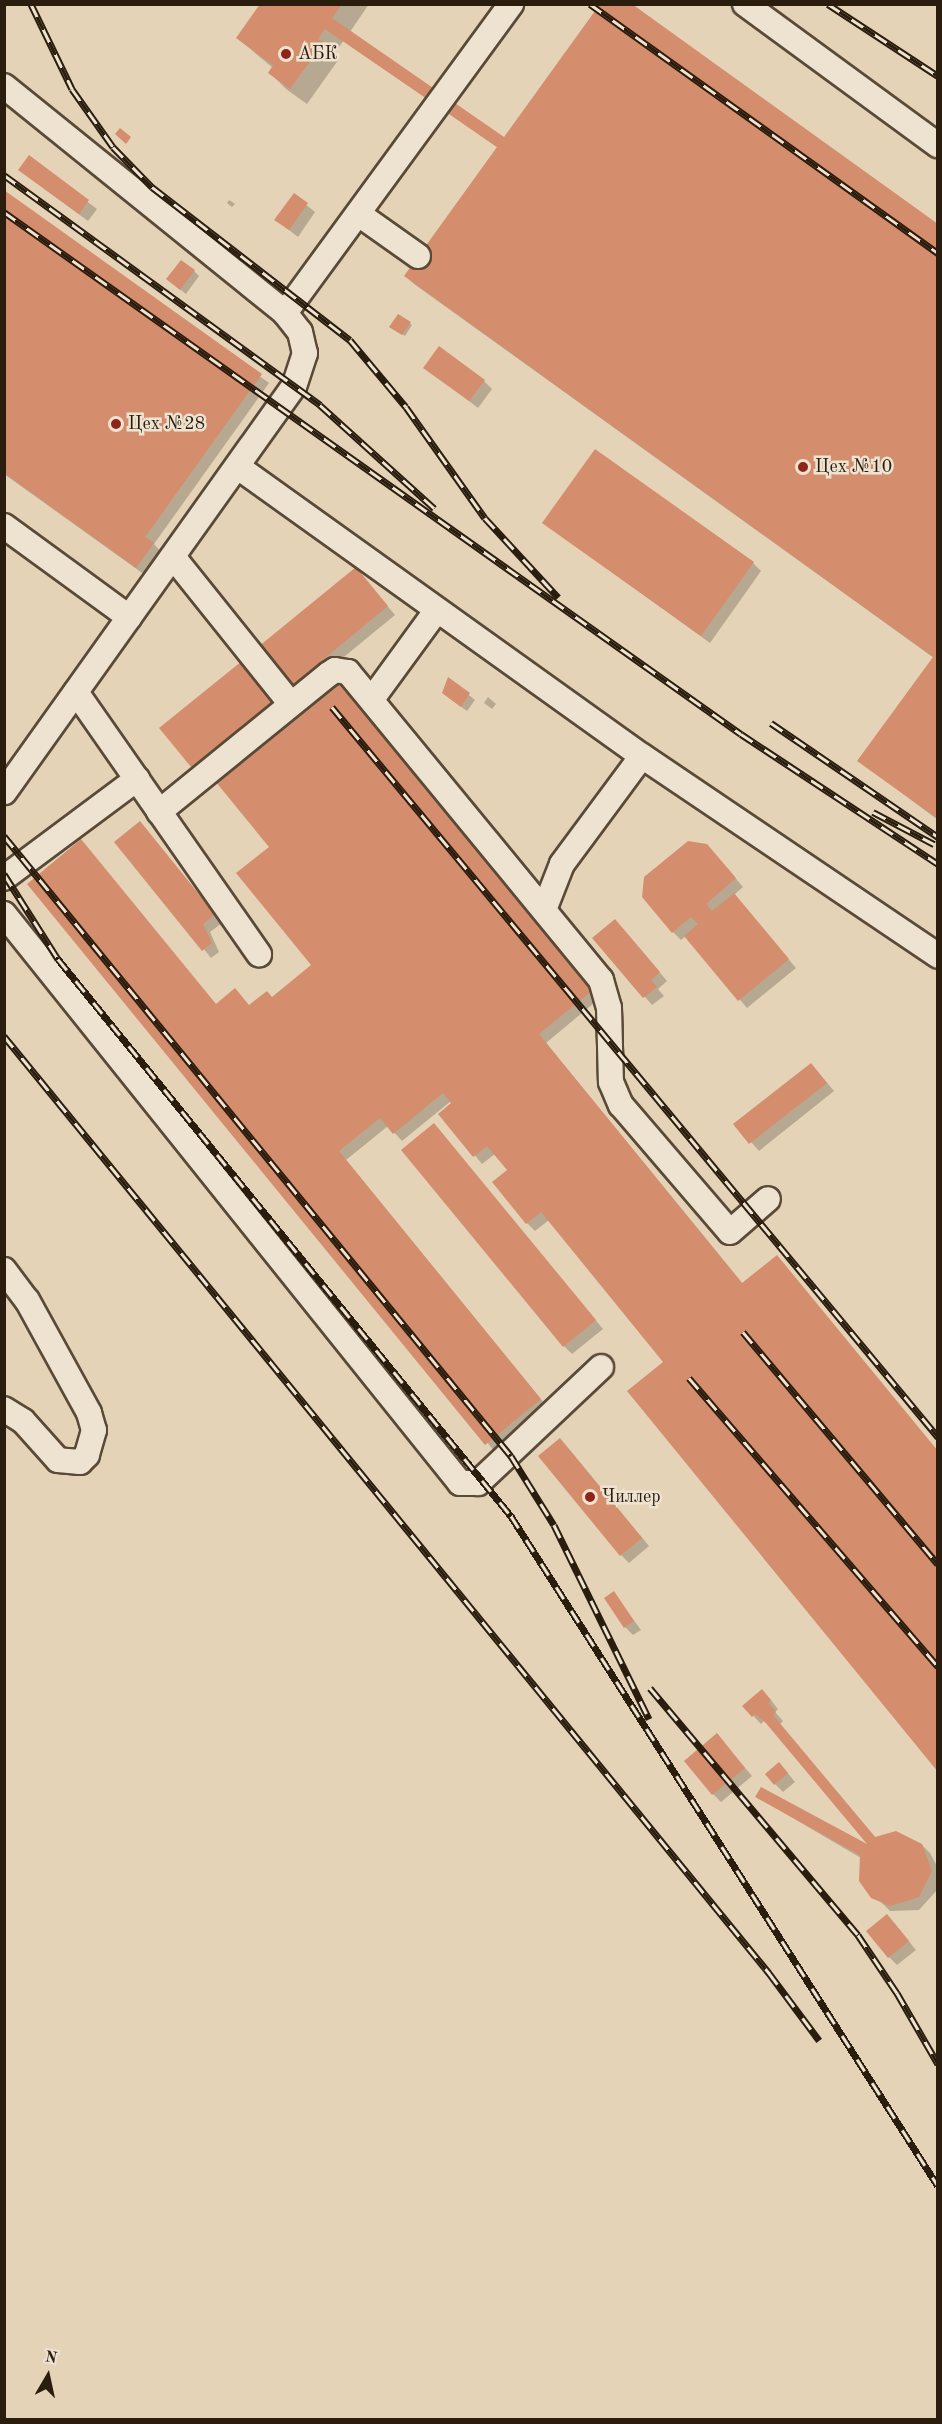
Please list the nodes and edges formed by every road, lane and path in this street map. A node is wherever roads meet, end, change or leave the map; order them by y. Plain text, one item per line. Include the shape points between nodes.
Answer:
1 (512, 4) edge
2 (745, 4) edge
3 (4, 86) edge
4 (938, 145) edge
5 (360, 215) junction
6 (418, 256) dead end
7 (285, 313) junction
8 (238, 467) junction
9 (4, 526) edge
10 (174, 558) junction
11 (437, 610) junction
12 (129, 617) junction
13 (76, 692) junction
14 (372, 699) junction
15 (291, 704) junction
16 (642, 756) junction
17 (137, 779) junction
18 (4, 792) edge
19 (159, 812) junction
20 (9, 864) edge
21 (544, 910) junction
22 (4, 914) edge
23 (259, 954) dead end
24 (938, 956) edge
25 (768, 1199) dead end
26 (4, 1270) edge
27 (601, 1367) dead end
28 (4, 1409) edge

1 - 5 street
2 - 4 street
3 - 7 street
5 - 6 street
5 - 7 street
7 - 8 street via 304,342 301,372
8 - 10 street
8 - 11 street
9 - 12 street
10 - 12 street
10 - 15 street
11 - 14 street
11 - 16 street
12 - 13 street
13 - 17 street
13 - 18 street
14 - 15 street via 354,677 342,670 329,674
14 - 21 street
15 - 19 street
16 - 21 street via 562,864
16 - 24 street
17 - 19 street
17 - 20 street
19 - 23 street
21 - 25 street via 605,988 610,1075 621,1105 730,1232
22 - 27 street via 460,1483 478,1484
26 - 28 street via 27,1300 89,1413 94,1430 87,1455 80,1462 58,1460 23,1421

